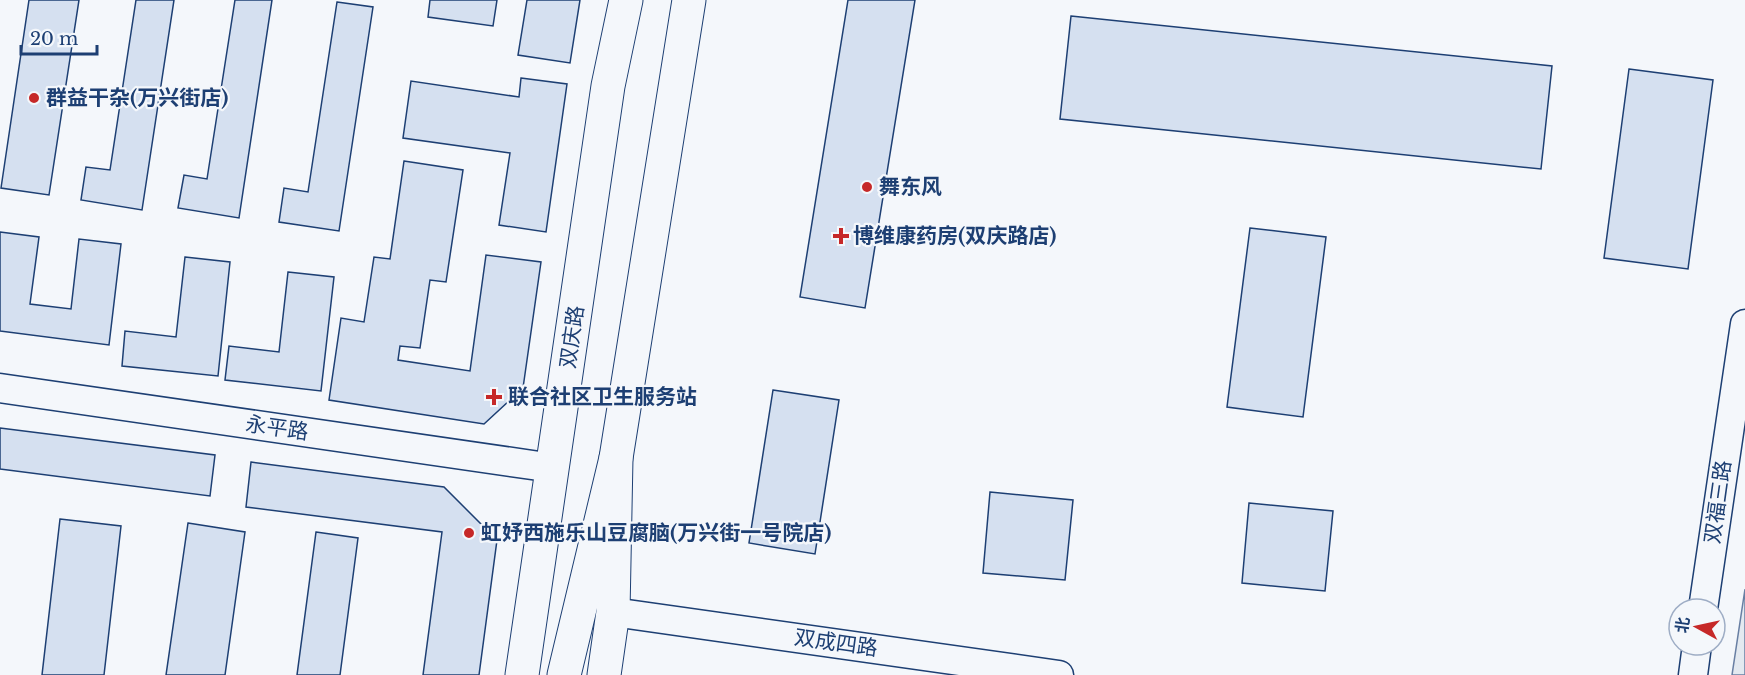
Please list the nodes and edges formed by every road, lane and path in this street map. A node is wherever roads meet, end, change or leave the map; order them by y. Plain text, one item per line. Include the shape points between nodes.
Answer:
1 (626, 0) edge
2 (689, 0) edge
3 (1745, 324) edge
4 (0, 388) edge
5 (616, 458) junction
6 (553, 468) junction
7 (1705, 597) edge
8 (613, 612) junction
9 (1695, 657) edge
10 (522, 675) edge
11 (564, 675) edge
12 (604, 675) edge
13 (1059, 675) edge
14 (1693, 675) edge

1 - 6 main road, 双庆路 via 608,86
2 - 5 main road
3 - 7 street, 双福三路
4 - 6 street, 永平路
5 - 8 main road
5 - 11 main road
6 - 10 main road, 双庆路
8 - 12 main road
8 - 13 street, 双成四路
9 - 14 street

